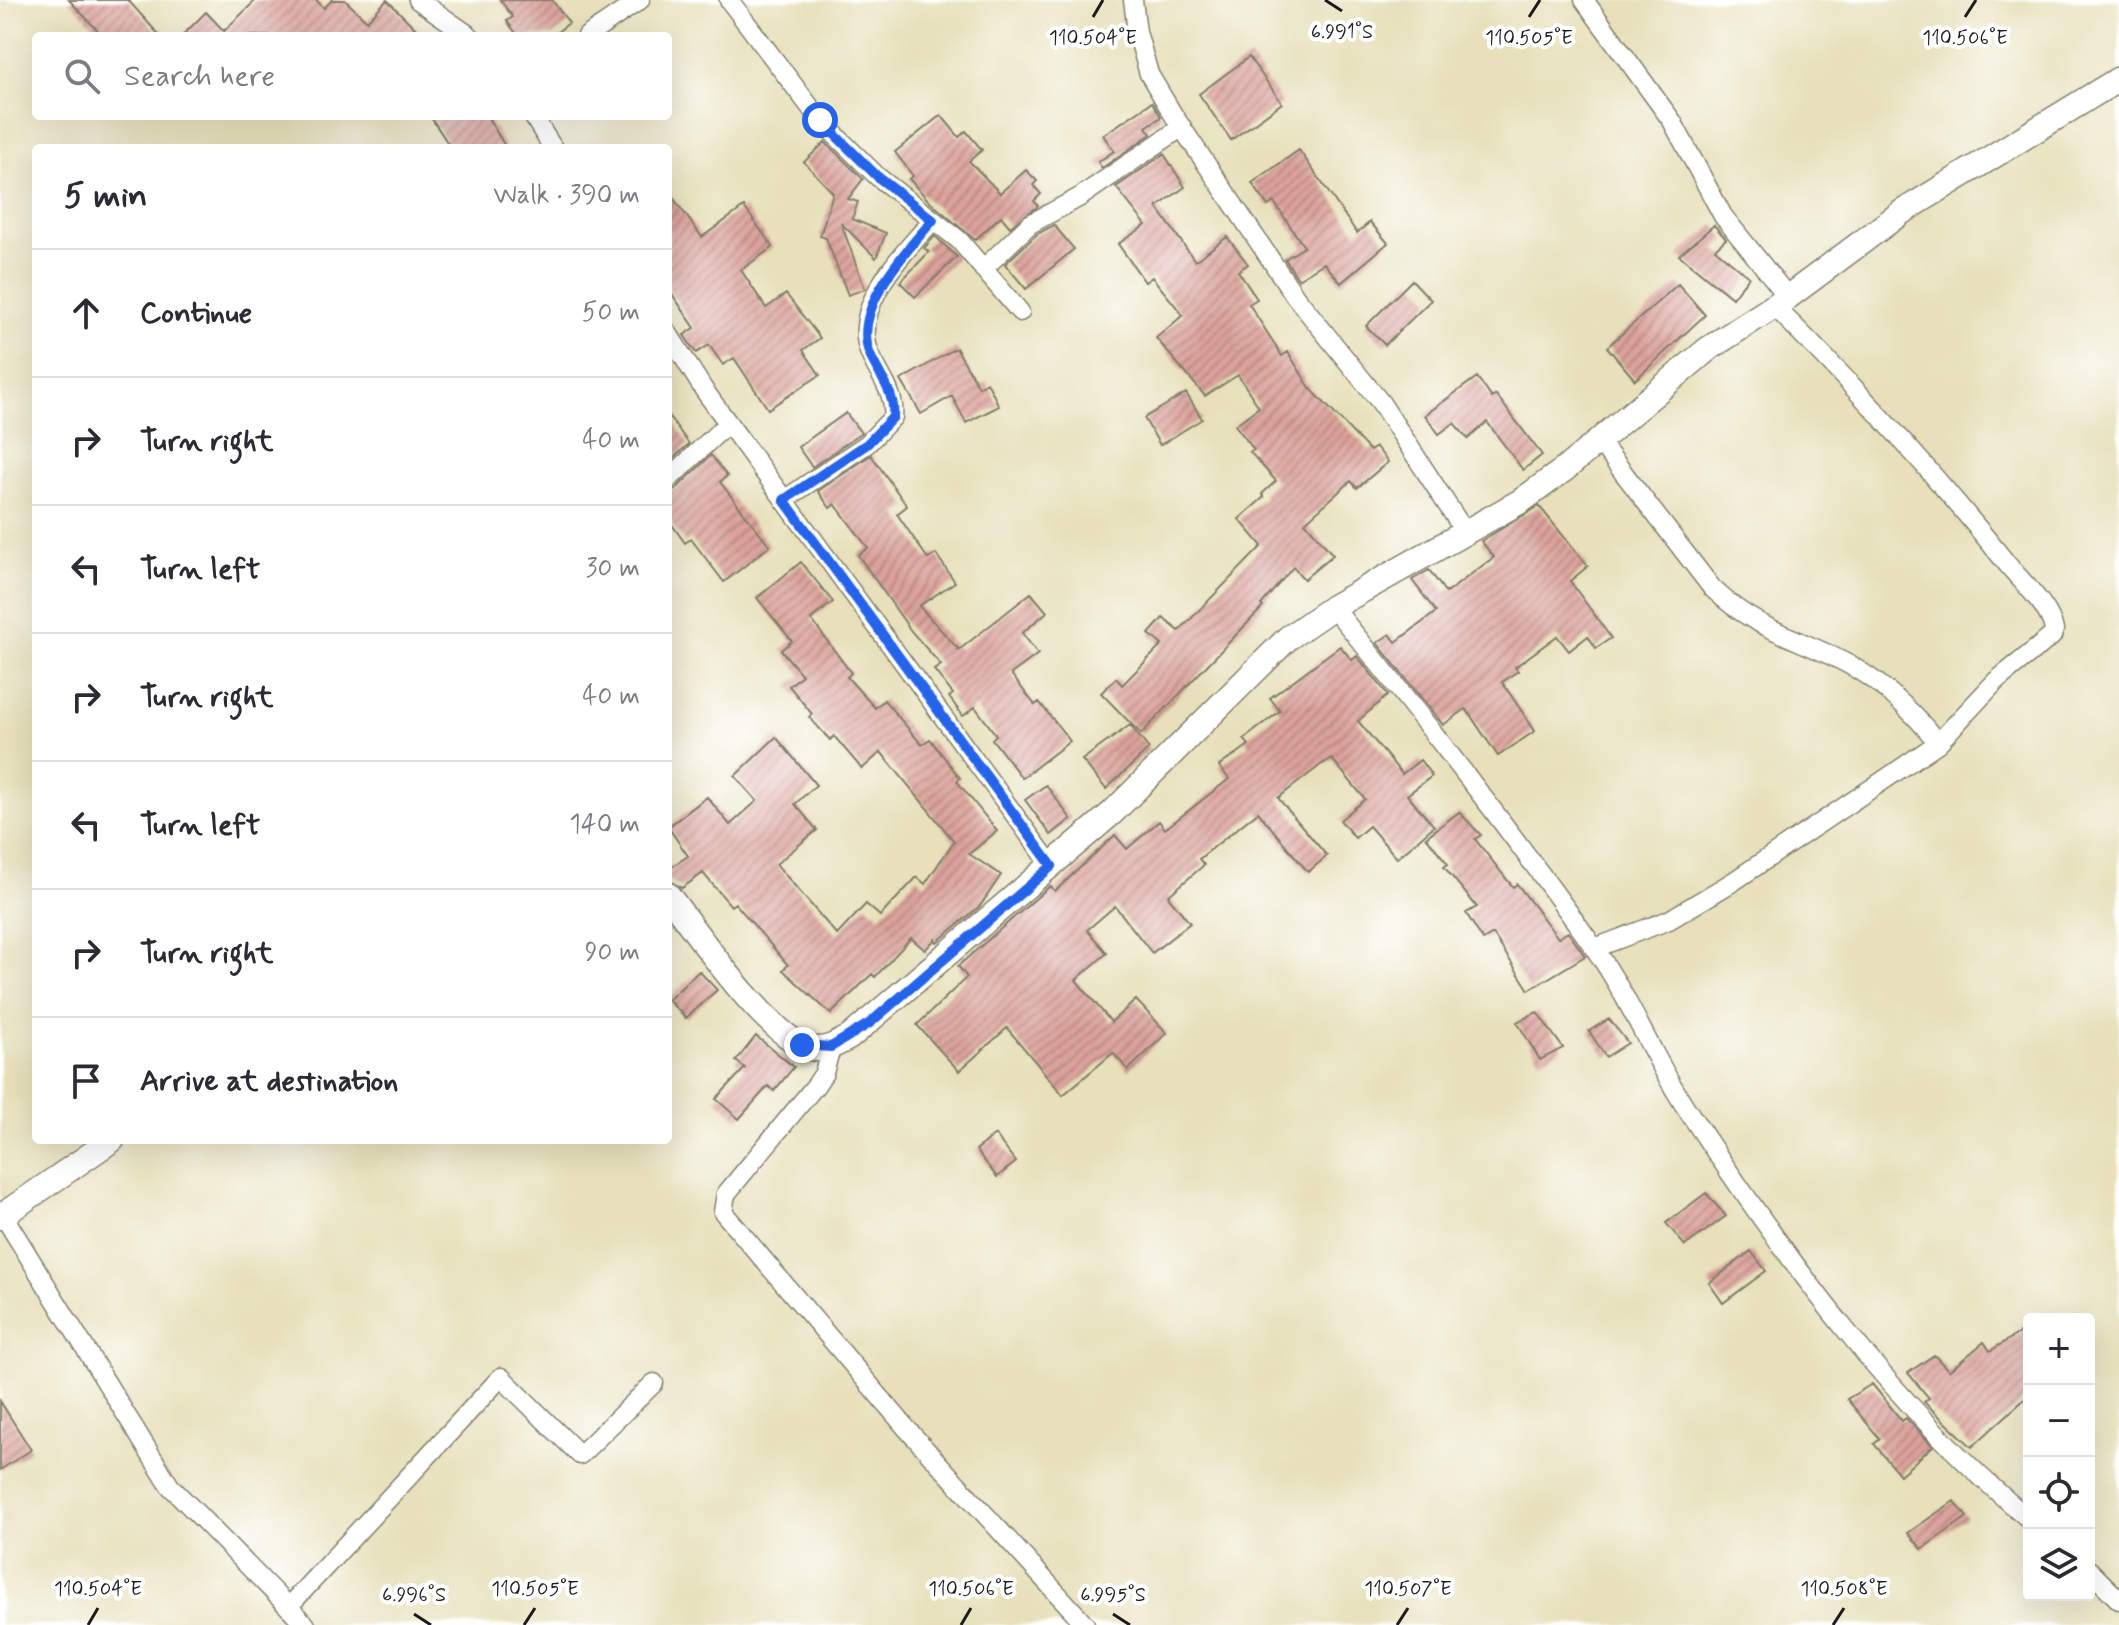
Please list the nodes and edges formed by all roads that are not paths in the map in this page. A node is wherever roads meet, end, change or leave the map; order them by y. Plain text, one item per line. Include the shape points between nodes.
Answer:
1 (418, 0) edge
2 (640, 0) edge
3 (729, 0) edge
4 (1133, 0) edge
5 (1584, 0) edge
6 (464, 32) edge
7 (593, 32) edge
8 (2119, 79) edge
9 (536, 120) edge
10 (1182, 127) junction
11 (550, 144) edge
12 (933, 220) junction
13 (983, 269) junction
14 (1781, 302) junction
15 (1020, 312) dead end
16 (672, 339) edge
17 (728, 423) junction
18 (1599, 441) junction
19 (672, 476) edge
20 (784, 500) junction
21 (1465, 532) junction
22 (1333, 607) junction
23 (1938, 743) junction
24 (1052, 866) junction
25 (672, 900) edge
26 (1595, 948) junction
27 (831, 1047) junction
28 (106, 1144) edge
29 (1, 1216) edge
30 (654, 1383) dead end
31 (2023, 1514) edge
32 (2095, 1576) edge
33 (2119, 1600) edge
34 (288, 1607) junction
35 (1085, 1624) edge
36 (306, 1625) edge

1 - 6 street
2 - 7 street
3 - 12 street via 820,120 878,177
4 - 10 street via 1149,74
5 - 14 street via 1672,121 1723,216
8 - 14 street via 1902,212
9 - 11 street
10 - 13 street via 1080,197 1030,224
10 - 21 street via 1295,296 1381,403
12 - 13 street
12 - 20 street via 882,284 867,330 869,352 891,394 893,417 867,444
13 - 15 street
14 - 18 street via 1708,349
14 - 23 street via 1953,497 2053,624 2052,636 1996,681
16 - 17 street
17 - 19 street
17 - 20 street
18 - 21 street via 1521,501
18 - 23 street via 1729,604 1746,619 1840,660 1880,685
20 - 24 street
21 - 22 street
22 - 24 street via 1263,660
22 - 26 street
23 - 26 street via 1669,920
24 - 27 street via 870,1023
25 - 27 street via 775,1026 802,1045
26 - 31 street via 1657,1061 1764,1222 1950,1449
27 - 35 street via 821,1078 726,1194 723,1212 908,1430
28 - 29 street
29 - 34 street via 170,1486
30 - 34 street via 580,1455 501,1377
32 - 33 street
34 - 36 street

